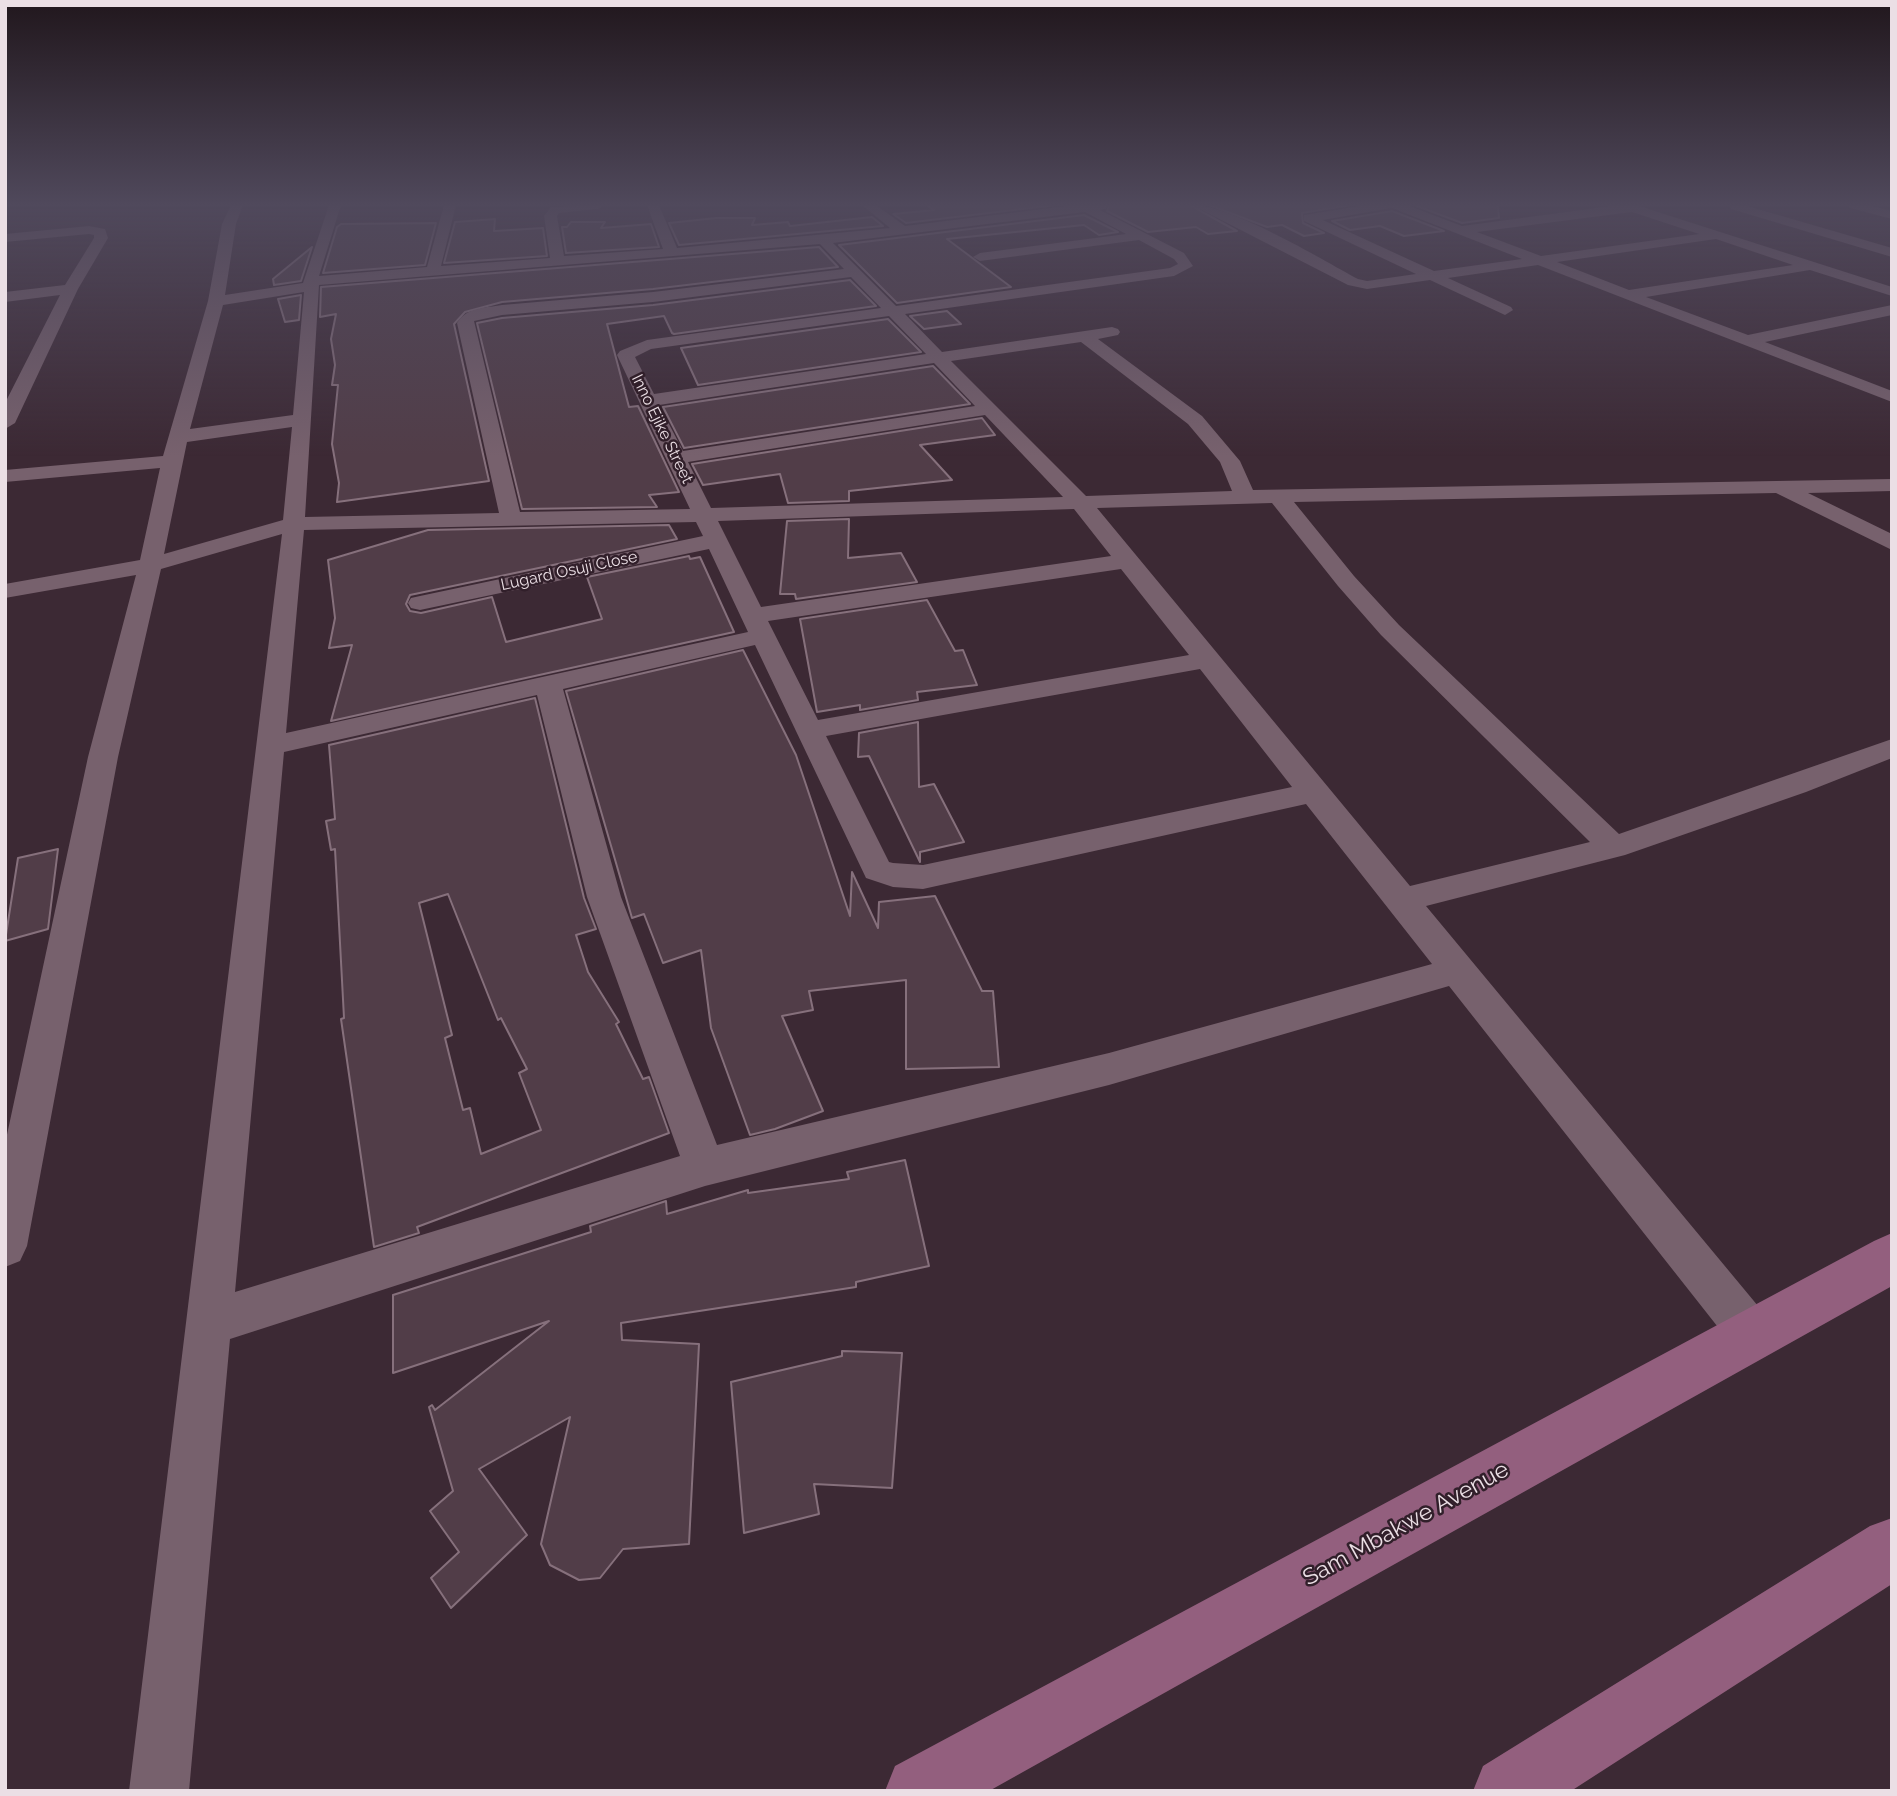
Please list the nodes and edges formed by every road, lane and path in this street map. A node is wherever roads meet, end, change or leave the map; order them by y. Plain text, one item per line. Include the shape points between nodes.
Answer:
1 (70, 289) joint
2 (218, 289) edge
3 (286, 289) edge
4 (311, 289) edge
5 (719, 289) edge
6 (873, 289) edge
7 (1026, 289) edge
8 (1053, 289) edge
9 (1462, 289) edge
10 (1610, 289) edge
11 (1665, 289) edge
12 (1030, 292) junction
13 (1626, 295) junction
14 (5, 297) edge
15 (216, 302) junction
16 (1505, 310) dead end
17 (1892, 310) edge
18 (895, 311) junction
19 (1112, 332) dead end
20 (1084, 336) junction
21 (1745, 341) junction
22 (940, 357) junction
23 (31, 374) junction
24 (5, 377) edge
25 (1886, 391) edge
26 (647, 401) junction
27 (990, 409) junction
28 (301, 420) junction
29 (5, 423) edge
30 (175, 449) junction
31 (675, 458) junction
32 (5, 476) edge
33 (1892, 485) edge
34 (1778, 487) junction
35 (1245, 496) junction
36 (1278, 496) junction
37 (1079, 501) junction
38 (511, 519) junction
39 (294, 524) junction
40 (711, 527) junction
41 (1892, 542) edge
42 (1128, 561) junction
43 (150, 565) junction
44 (5, 591) edge
45 (420, 603) dead end
46 (759, 626) junction
47 (1208, 660) junction
48 (548, 685) junction
49 (808, 730) junction
50 (270, 746) junction
51 (1892, 748) edge
52 (1314, 792) junction
53 (1614, 847) junction
54 (1401, 900) junction
55 (1458, 970) junction
56 (705, 1167) junction
57 (5, 1247) edge
58 (1892, 1258) edge
59 (209, 1323) junction
60 (1752, 1334) junction
61 (1892, 1548) edge
62 (159, 1791) edge
63 (920, 1791) edge
64 (1508, 1791) edge

1 - 14 street
1 - 23 street
2 - 15 street
3 - 15 street
4 - 28 street
5 - 38 street via 468,312 465,323
6 - 18 street
7 - 12 street
8 - 12 street, Inno Ejike Street
9 - 16 street
10 - 13 street
11 - 13 street
12 - 18 street, Inno Ejike Street
13 - 21 street
15 - 30 street
17 - 21 street
18 - 22 street
18 - 26 street, Inno Ejike Street via 634,349 626,355
19 - 20 street
20 - 22 street
20 - 35 street via 1195,419 1230,461
21 - 25 street
22 - 26 street
22 - 27 street
23 - 24 street
23 - 29 street
26 - 31 street, Inno Ejike Street
27 - 31 street
27 - 37 street
28 - 30 street
28 - 39 street
30 - 32 street
30 - 43 street
31 - 40 street, Inno Ejike Street
33 - 34 street
34 - 36 street
34 - 41 street
35 - 36 street
35 - 37 street
36 - 53 street via 1390,629
37 - 40 street
37 - 42 street
38 - 39 street
38 - 40 street
39 - 43 street
39 - 50 street
40 - 45 street, Lugard Osuji Close
40 - 46 street, Inno Ejike Street
42 - 46 street
42 - 47 street
43 - 44 street
43 - 57 street via 103,757
46 - 48 street
46 - 49 street, Inno Ejike Street
47 - 49 street
47 - 52 street
48 - 50 street
48 - 56 street via 604,897
49 - 52 street, Inno Ejike Street via 877,870 893,875 923,877
50 - 59 street
51 - 53 street
52 - 54 street
53 - 54 street
54 - 55 street
55 - 56 street via 1108,1069
55 - 60 street
56 - 59 street
58 - 60 main road, Sam Mbakwe Avenue
59 - 62 street
60 - 63 main road, Sam Mbakwe Avenue
61 - 64 main road

